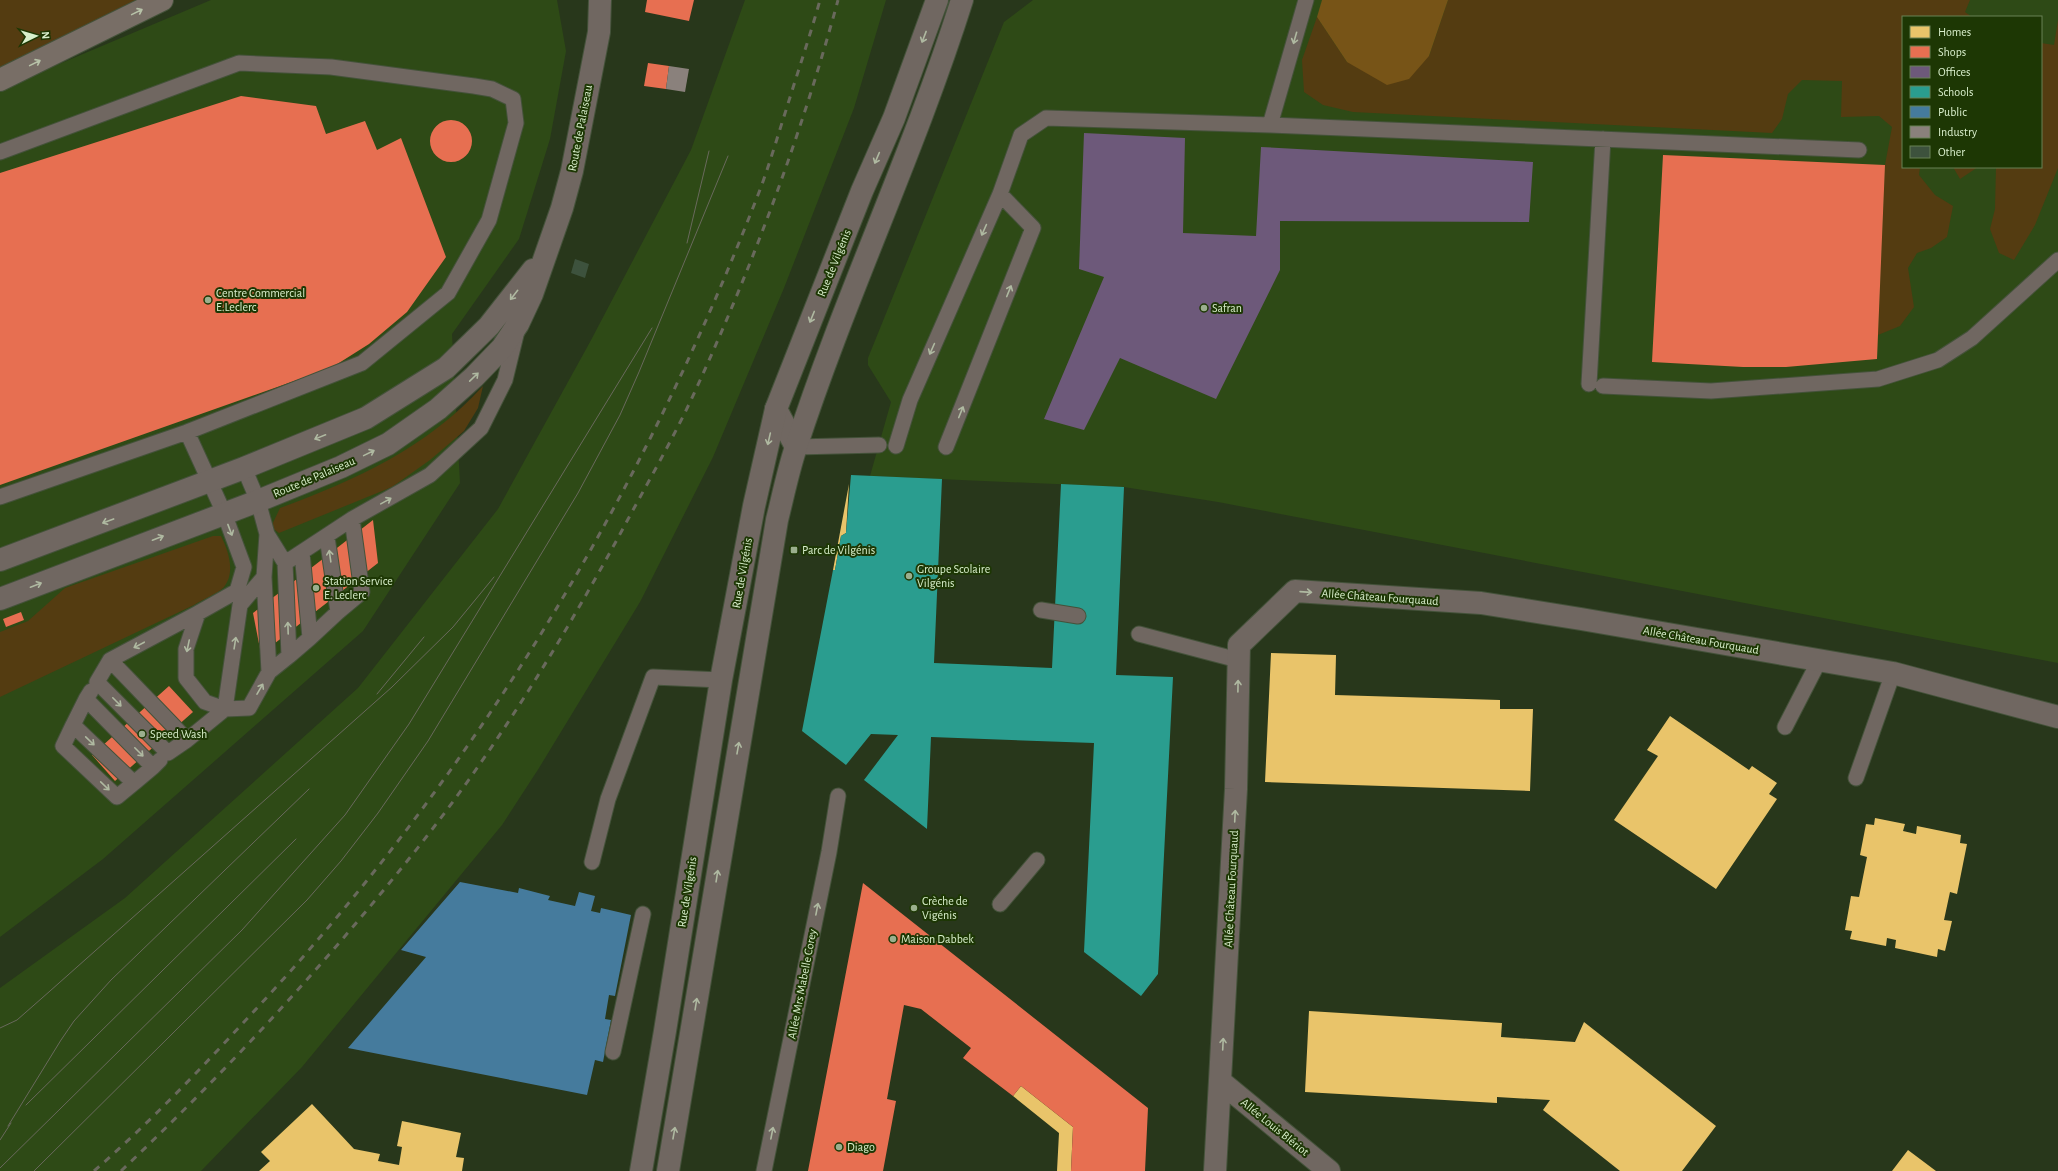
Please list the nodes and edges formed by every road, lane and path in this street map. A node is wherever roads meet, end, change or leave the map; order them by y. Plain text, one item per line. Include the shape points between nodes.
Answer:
1 (162, 0) edge
2 (600, 0) edge
3 (937, 0) edge
4 (962, 0) edge
5 (1306, 0) edge
6 (0, 80) edge
7 (1270, 125) junction
8 (1603, 139) junction
9 (1859, 150) dead end
10 (0, 152) edge
11 (1000, 194) junction
12 (546, 253) junction
13 (2058, 260) edge
14 (518, 324) junction
15 (776, 409) junction
16 (187, 432) junction
17 (879, 445) dead end
18 (896, 446) dead end
19 (796, 447) junction
20 (946, 447) dead end
21 (244, 468) junction
22 (209, 482) junction
23 (0, 497) edge
24 (258, 501) junction
25 (224, 513) junction
26 (352, 519) junction
27 (267, 534) junction
28 (327, 537) junction
29 (302, 553) junction
30 (0, 560) edge
31 (285, 564) junction
32 (264, 577) junction
33 (0, 599) edge
34 (1041, 610) dead end
35 (338, 612) junction
36 (198, 613) junction
37 (1078, 616) dead end
38 (1139, 634) dead end
39 (310, 638) junction
40 (289, 656) junction
41 (110, 660) junction
42 (1238, 660) junction
43 (1819, 661) junction
44 (269, 672) junction
45 (1892, 673) junction
46 (721, 680) junction
47 (98, 682) junction
48 (86, 699) junction
49 (225, 709) junction
50 (2058, 717) edge
51 (73, 725) junction
52 (1786, 727) dead end
53 (187, 740) junction
54 (168, 753) junction
55 (153, 767) junction
56 (1856, 778) dead end
57 (134, 783) junction
58 (838, 796) dead end
59 (1037, 860) dead end
60 (592, 862) dead end
61 (1000, 904) dead end
62 (643, 914) dead end
63 (614, 1052) dead end
64 (1221, 1082) junction
65 (641, 1171) edge
66 (668, 1171) edge
67 (764, 1171) edge
68 (1215, 1171) edge
69 (1329, 1171) edge

6 -> 1 main road
2 - 12 street, Route de Palaiseau via 598,32 572,172
3 -> 15 street, Rue de Vilgénis via 894,118 862,191
4 - 19 street, Rue de Vilgénis via 916,134
5 -> 7 lane
7 - 8 lane
7 - 11 lane via 1046,118 1021,135
8 - 9 lane
8 - 13 lane via 1596,385 1711,391 1878,379 1938,360 1972,338
10 - 16 lane via 239,63 346,69 492,89 513,99 516,123 490,220 448,293 362,363
11 -> 18 lane via 910,400
20 -> 11 lane via 1033,228
12 - 14 street, Route de Palaiseau via 532,294
12 -> 21 street, Route de Palaiseau via 490,326 446,368 366,418
24 -> 14 street, Route de Palaiseau via 341,467 388,444 438,409 474,377 502,348
26 -> 14 lane via 430,475 481,428 505,380
15 - 19 street
15 -> 46 street, Rue de Vilgénis via 754,506
16 - 22 lane
16 - 23 lane
17 - 19 lane
66 -> 19 street, Rue de Vilgénis via 776,520
21 - 22 street, Route de Palaiseau
21 - 24 lane
22 - 25 lane
22 -> 30 street, Route de Palaiseau
24 - 25 street, Route de Palaiseau
24 - 27 lane
33 -> 25 street, Route de Palaiseau
25 -> 36 lane via 244,567 238,591
26 - 28 lane
26 - 35 lane via 362,592
27 - 31 lane
27 - 32 lane
28 - 29 lane
35 -> 28 lane
29 - 31 lane
29 - 39 lane
40 -> 31 lane
32 - 44 lane
49 -> 32 lane via 240,605
34 - 37 lane
35 - 39 lane
36 -> 41 lane
36 -> 49 lane via 186,648 186,678 205,702
38 - 42 lane
39 - 40 lane
40 - 44 lane
41 - 47 lane
41 - 53 lane
42 -> 43 street, Allée Château Fourquaud via 1239,645 1295,591 1481,603
64 -> 42 street, Allée Château Fourquaud via 1236,788
43 - 45 street, Allée Château Fourquaud
43 - 52 lane
49 -> 44 lane via 249,708
45 - 50 street, Allée Château Fourquaud
45 - 56 lane
46 - 60 lane via 653,677 608,799
46 - 65 street, Rue de Vilgénis
47 - 48 lane
47 -> 54 lane
48 - 51 lane
48 -> 55 lane
49 - 53 lane
51 -> 57 lane
51 -> 57 lane via 63,746 117,797
53 - 54 lane
54 - 55 lane
55 - 57 lane
67 -> 58 lane, Allée Mrs Mabelle Corey via 829,852
59 - 61 lane
62 - 63 lane
64 - 68 street, Allée Château Fourquaud
64 - 69 street, Allée Louis Blériot

